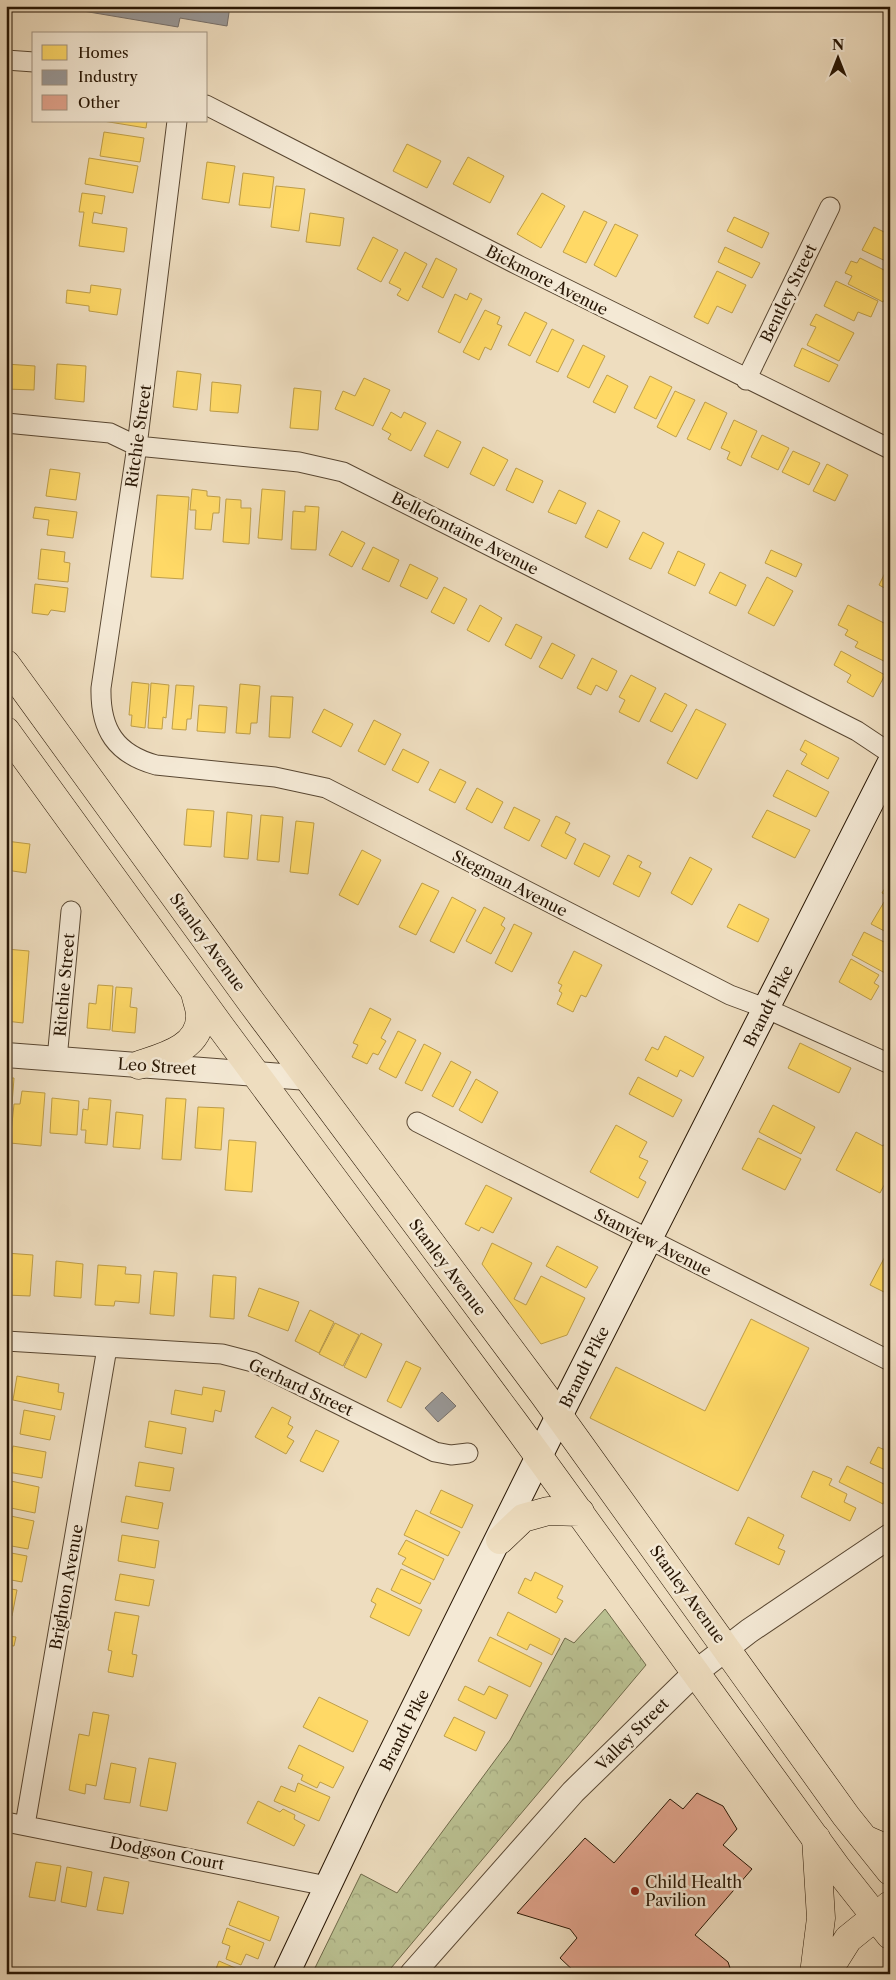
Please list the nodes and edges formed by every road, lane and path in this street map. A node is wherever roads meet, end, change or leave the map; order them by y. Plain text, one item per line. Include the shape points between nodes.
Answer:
1 (6, 60) edge
2 (32, 62) edge
3 (208, 106) edge
4 (177, 122) edge
5 (830, 207) dead end
6 (746, 380) junction
7 (6, 423) edge
8 (137, 446) junction
9 (890, 449) edge
10 (6, 664) edge
11 (6, 731) edge
12 (119, 746) joint
13 (890, 753) edge
14 (890, 764) edge
15 (71, 911) dead end
16 (194, 991) junction
17 (765, 1008) junction
18 (6, 1055) edge
19 (56, 1059) junction
20 (890, 1064) edge
21 (139, 1065) junction
22 (256, 1074) junction
23 (308, 1078) junction
24 (417, 1122) dead end
25 (649, 1239) junction
26 (6, 1341) edge
27 (107, 1348) junction
28 (890, 1361) edge
29 (559, 1416) junction
30 (468, 1453) dead end
31 (540, 1457) junction
32 (580, 1512) junction
33 (890, 1536) edge
34 (500, 1540) junction
35 (726, 1647) junction
36 (696, 1672) junction
37 (6, 1822) edge
38 (25, 1825) junction
39 (816, 1838) junction
40 (878, 1845) edge
41 (890, 1871) edge
42 (327, 1886) junction
43 (885, 1918) edge
44 (286, 1974) edge
45 (412, 1974) edge
46 (814, 1974) edge
47 (826, 1974) edge

1 - 2 street
3 - 6 street, Bickmore Avenue
4 - 8 street, Ritchie Street
5 - 6 street, Bentley Street
6 - 9 street, Bickmore Avenue
7 - 8 street, Bellefontaine Avenue via 110,434
8 - 12 street, Ritchie Street via 101,688 102,716
8 - 13 street, Bellefontaine Avenue via 299,462 343,472 857,731
10 - 23 main road, Stanley Avenue
11 - 16 main road
12 - 17 street, Stegman Avenue via 140,761 156,765 275,777 326,788 730,995
14 - 17 main road, Brandt Pike
15 - 19 street, Ritchie Street
16 - 21 main road via 201,1016 195,1034 178,1052
16 - 22 main road
17 - 20 street, Stegman Avenue
17 - 25 main road, Brandt Pike
18 - 19 street, Leo Street
19 - 21 street, Leo Street
21 - 22 street, Leo Street
22 - 23 street, Leo Street
22 - 31 main road
23 - 29 main road, Stanley Avenue
24 - 25 street, Stanview Avenue
25 - 28 street, Stanview Avenue
25 - 29 main road, Brandt Pike
26 - 27 street, Gerhard Street
27 - 30 street, Gerhard Street via 222,1354 253,1362 435,1452 451,1455
27 - 38 street, Brighton Avenue
29 - 31 main road, Brandt Pike
29 - 35 main road, Stanley Avenue
31 - 32 main road
31 - 34 main road, Brandt Pike
32 - 34 main road via 548,1511 523,1518
32 - 36 main road
33 - 35 street, Valley Street
34 - 42 main road, Brandt Pike
35 - 36 street, Valley Street
35 - 40 main road, Stanley Avenue via 846,1816
36 - 39 main road
36 - 45 street, Valley Street via 573,1792
37 - 38 street, Dodgson Court
38 - 42 street, Dodgson Court
39 - 43 main road
39 - 46 main road via 822,1918
40 - 41 main road, Stanley Avenue
42 - 44 main road, Brandt Pike
43 - 47 main road via 848,1939

